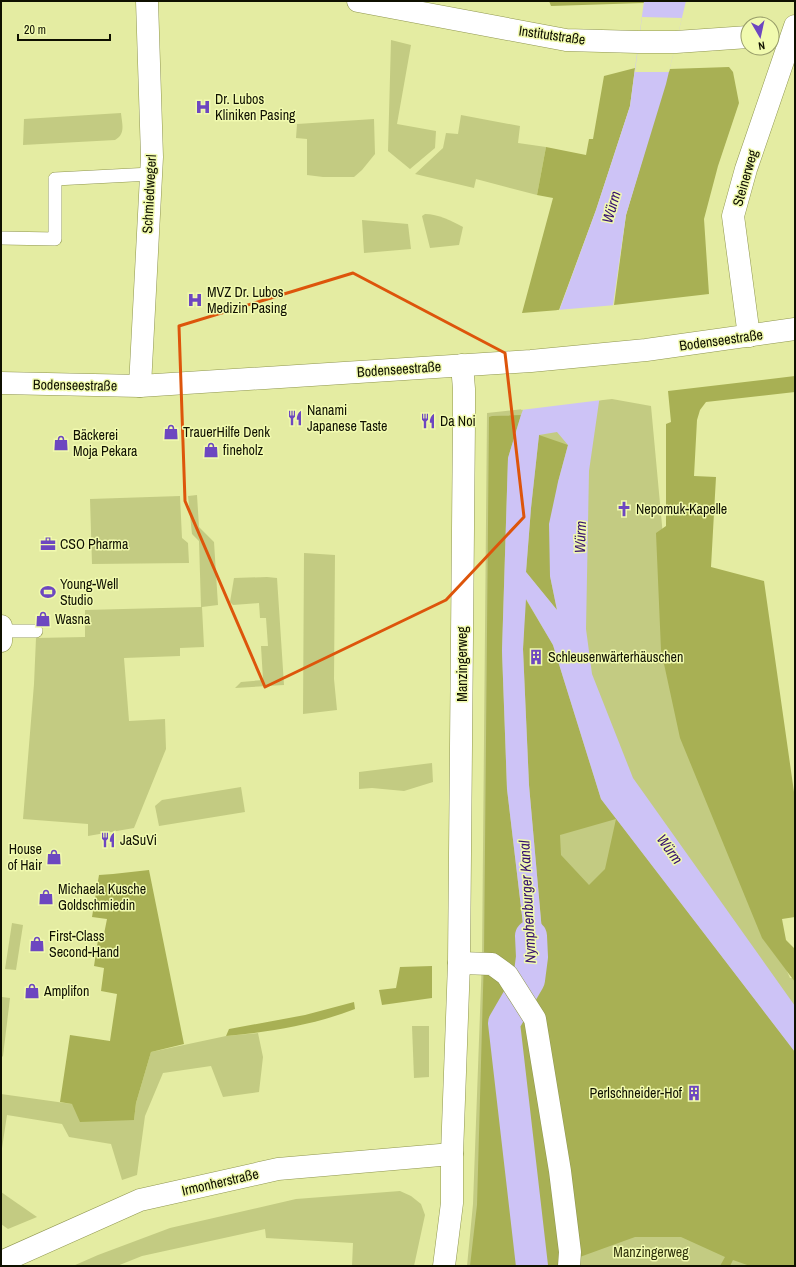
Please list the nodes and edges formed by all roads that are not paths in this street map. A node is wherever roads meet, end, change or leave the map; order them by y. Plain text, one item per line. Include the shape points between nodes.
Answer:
1 (147, 1) edge
2 (358, 1) edge
3 (789, 32) edge
4 (740, 38) edge
5 (151, 174) junction
6 (1, 238) edge
7 (795, 329) edge
8 (749, 336) junction
9 (462, 365) junction
10 (1, 383) edge
11 (140, 386) junction
12 (1, 626) edge
13 (36, 630) dead end
14 (1, 631) edge
15 (1, 641) edge
16 (459, 963) junction
17 (452, 1154) junction
18 (1, 1262) edge
19 (444, 1266) edge
20 (568, 1266) edge

1 - 5 street, Schmiedwegerl
2 - 4 street, Institutstraße via 566,40 676,42
3 - 8 street, Steinerweg via 733,216
5 - 6 lane via 55,179 55,239
5 - 11 street, Schmiedwegerl
7 - 8 street, Bodenseestraße
8 - 9 street, Bodenseestraße via 646,350
9 - 11 street, Bodenseestraße
9 - 16 street, Manzingerweg via 464,397
10 - 11 street, Bodenseestraße
12 - 14 street
13 - 14 lane
14 - 15 street
16 - 17 street, Manzingerweg
16 - 20 street via 492,964 507,975 535,1020 560,1171 570,1252
17 - 18 street, Irmonherstraße via 278,1169 140,1200
17 - 19 street, Manzingerweg via 452,1203

